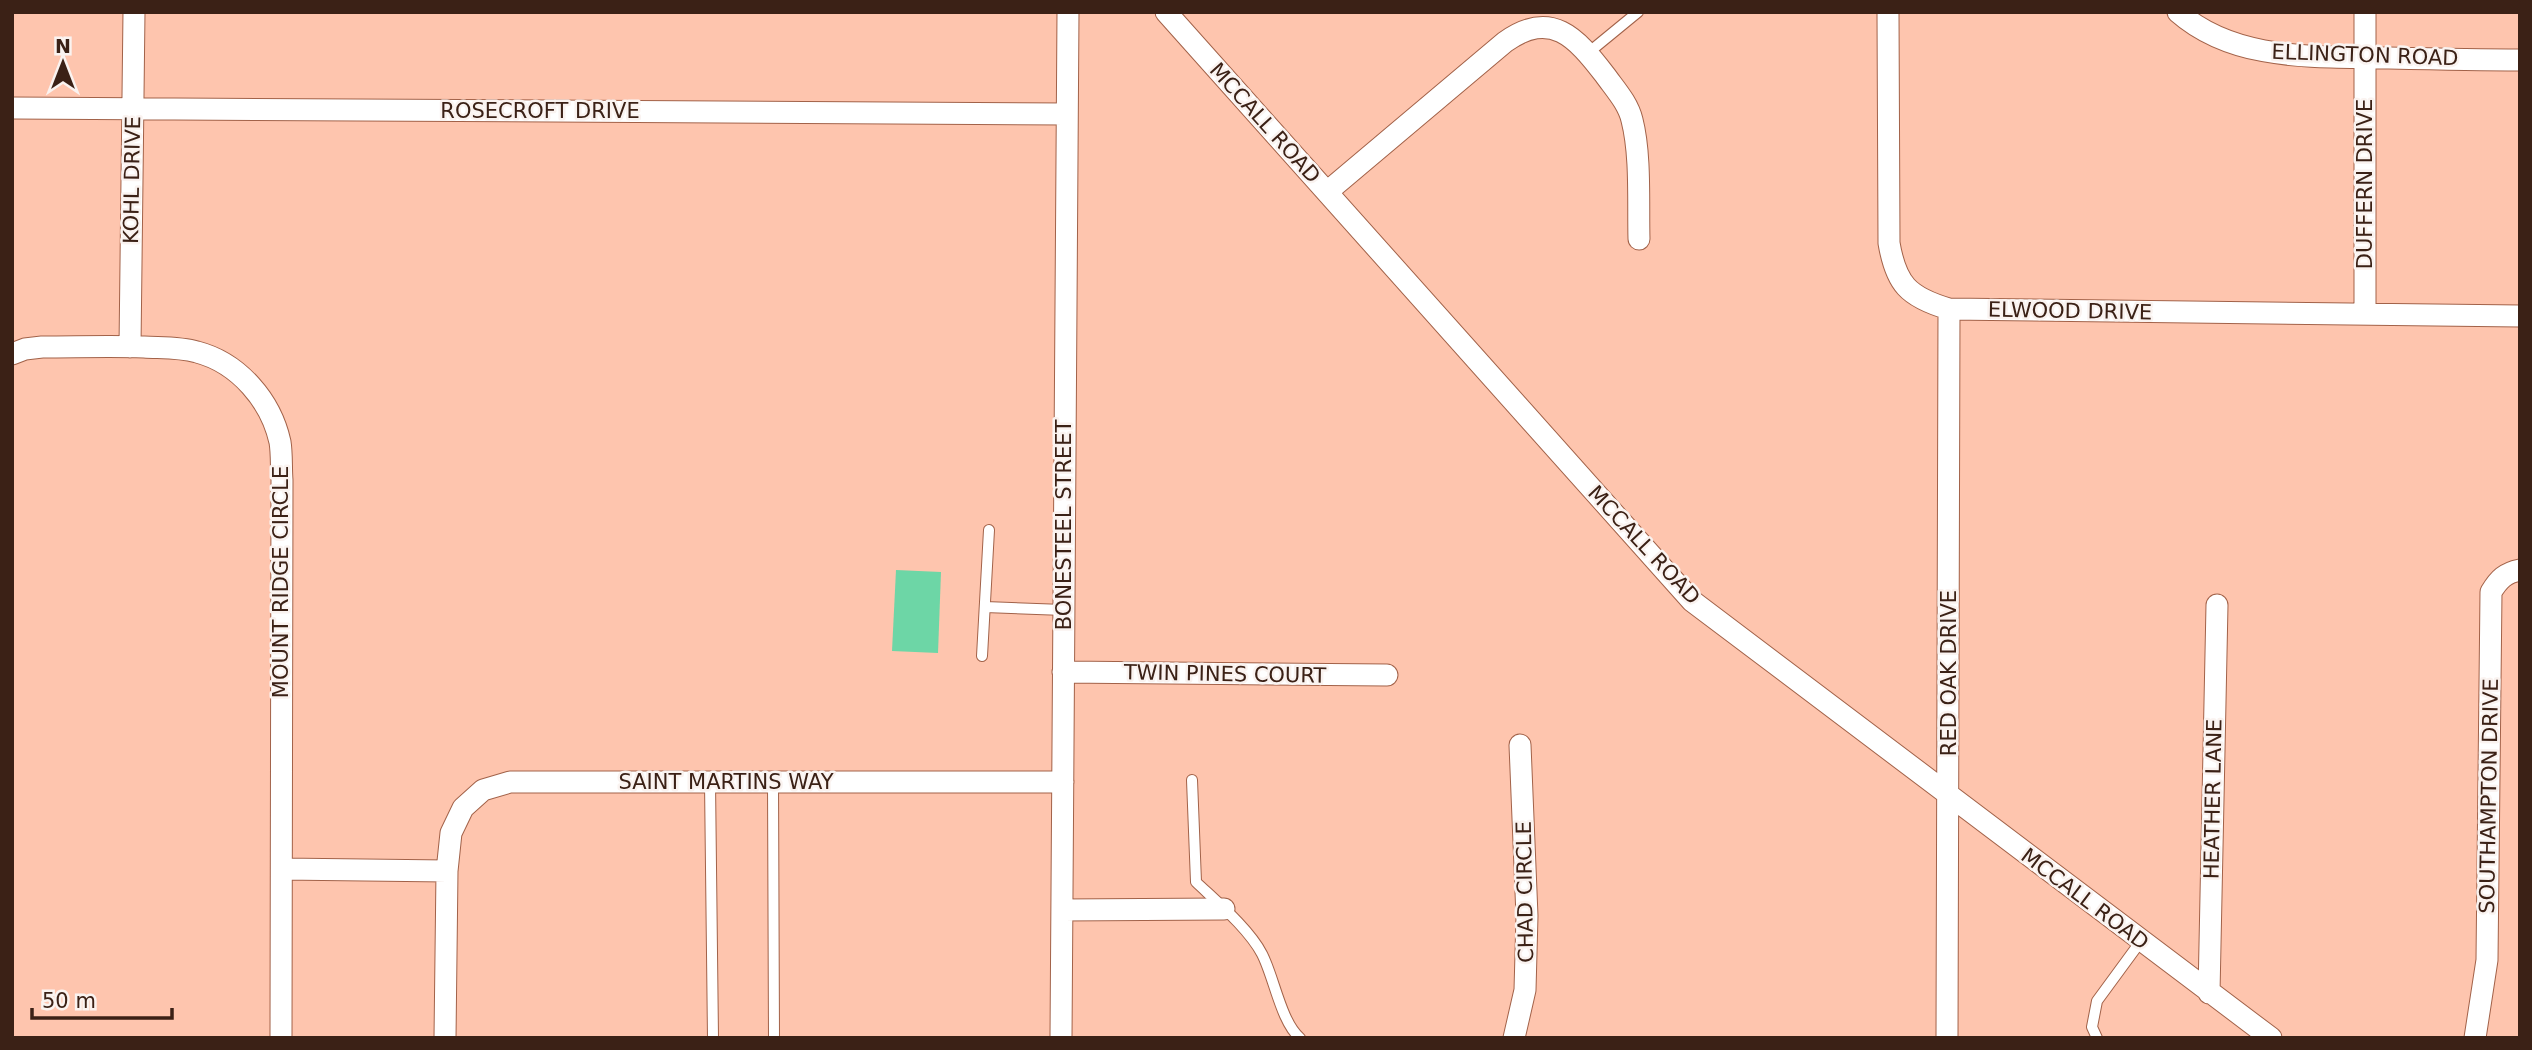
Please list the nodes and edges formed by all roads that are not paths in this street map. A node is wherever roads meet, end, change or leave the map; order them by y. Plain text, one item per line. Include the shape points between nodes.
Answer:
1 (134, 12) edge
2 (1068, 12) edge
3 (1166, 12) edge
4 (1637, 12) edge
5 (1888, 12) edge
6 (2178, 12) edge
7 (2365, 12) edge
8 (1588, 53) junction
9 (2365, 57) junction
10 (2520, 60) edge
11 (12, 108) edge
12 (133, 109) junction
13 (1067, 114) junction
14 (1327, 192) junction
15 (1639, 239) dead end
16 (1949, 309) junction
17 (2365, 314) junction
18 (2520, 316) edge
19 (130, 347) junction
20 (12, 354) edge
21 (989, 530) dead end
22 (2520, 570) edge
23 (2217, 605) dead end
24 (985, 607) junction
25 (1064, 610) junction
26 (982, 656) dead end
27 (1063, 672) junction
28 (1387, 676) dead end
29 (1520, 745) dead end
30 (1192, 780) dead end
31 (710, 782) junction
32 (773, 782) junction
33 (1063, 782) junction
34 (1949, 796) junction
35 (282, 869) junction
36 (447, 871) junction
37 (1224, 909) junction
38 (1062, 910) junction
39 (2141, 941) junction
40 (2210, 993) junction
41 (281, 1038) edge
42 (445, 1038) edge
43 (712, 1038) edge
44 (774, 1038) edge
45 (1061, 1038) edge
46 (1300, 1038) edge
47 (1514, 1038) edge
48 (1947, 1038) edge
49 (2096, 1038) edge
50 (2271, 1038) edge
51 (2475, 1038) edge

1 - 12 street, KOHL DRIVE
2 - 13 street, BONESTEEL STREET
3 - 14 street, MCCALL ROAD
4 - 8 lane
5 - 16 street, ELWOOD DRIVE via 1889,243 1893,268 1907,289 1925,302
6 - 9 street, ELLINGTON ROAD via 2227,42 2259,51
7 - 9 street, DUFFERN DRIVE
8 - 14 street via 1555,28 1520,31
8 - 15 street via 1623,98 1632,119
9 - 10 street, ELLINGTON ROAD
9 - 17 street, DUFFERN DRIVE
11 - 12 street, ROSECROFT DRIVE
12 - 13 street, ROSECROFT DRIVE
12 - 19 street, KOHL DRIVE
13 - 25 street, BONESTEEL STREET
14 - 34 street, MCCALL ROAD via 1692,601
16 - 17 street, ELWOOD DRIVE
16 - 34 street, RED OAK DRIVE
17 - 18 street, ELWOOD DRIVE
19 - 20 street, MOUNT RIDGE CIRCLE via 42,347
19 - 35 street, MOUNT RIDGE CIRCLE via 197,352 238,373 270,412 280,443
21 - 24 lane
22 - 51 street, SOUTHAMPTON DRIVE via 2498,580 2491,592 2487,960
23 - 40 street, HEATHER LANE
24 - 25 lane
24 - 26 lane
25 - 27 street, BONESTEEL STREET
27 - 28 street, TWIN PINES COURT
27 - 33 street, BONESTEEL STREET
29 - 47 street, CHAD CIRCLE via 1526,977
30 - 37 lane via 1196,882
31 - 32 street, SAINT MARTINS WAY
31 - 36 street, SAINT MARTINS WAY via 510,782 483,790 463,808 451,833
31 - 43 lane
32 - 33 street, SAINT MARTINS WAY
32 - 44 lane
33 - 38 street, BONESTEEL STREET
34 - 39 street, MCCALL ROAD
34 - 48 street, RED OAK DRIVE
35 - 36 street
35 - 41 street, MOUNT RIDGE CIRCLE
36 - 42 street, SAINT MARTINS WAY
37 - 38 street
37 - 46 lane via 1261,951
38 - 45 street, BONESTEEL STREET
39 - 40 street, MCCALL ROAD
39 - 49 lane via 2096,1001 2092,1027
40 - 50 street, MCCALL ROAD

